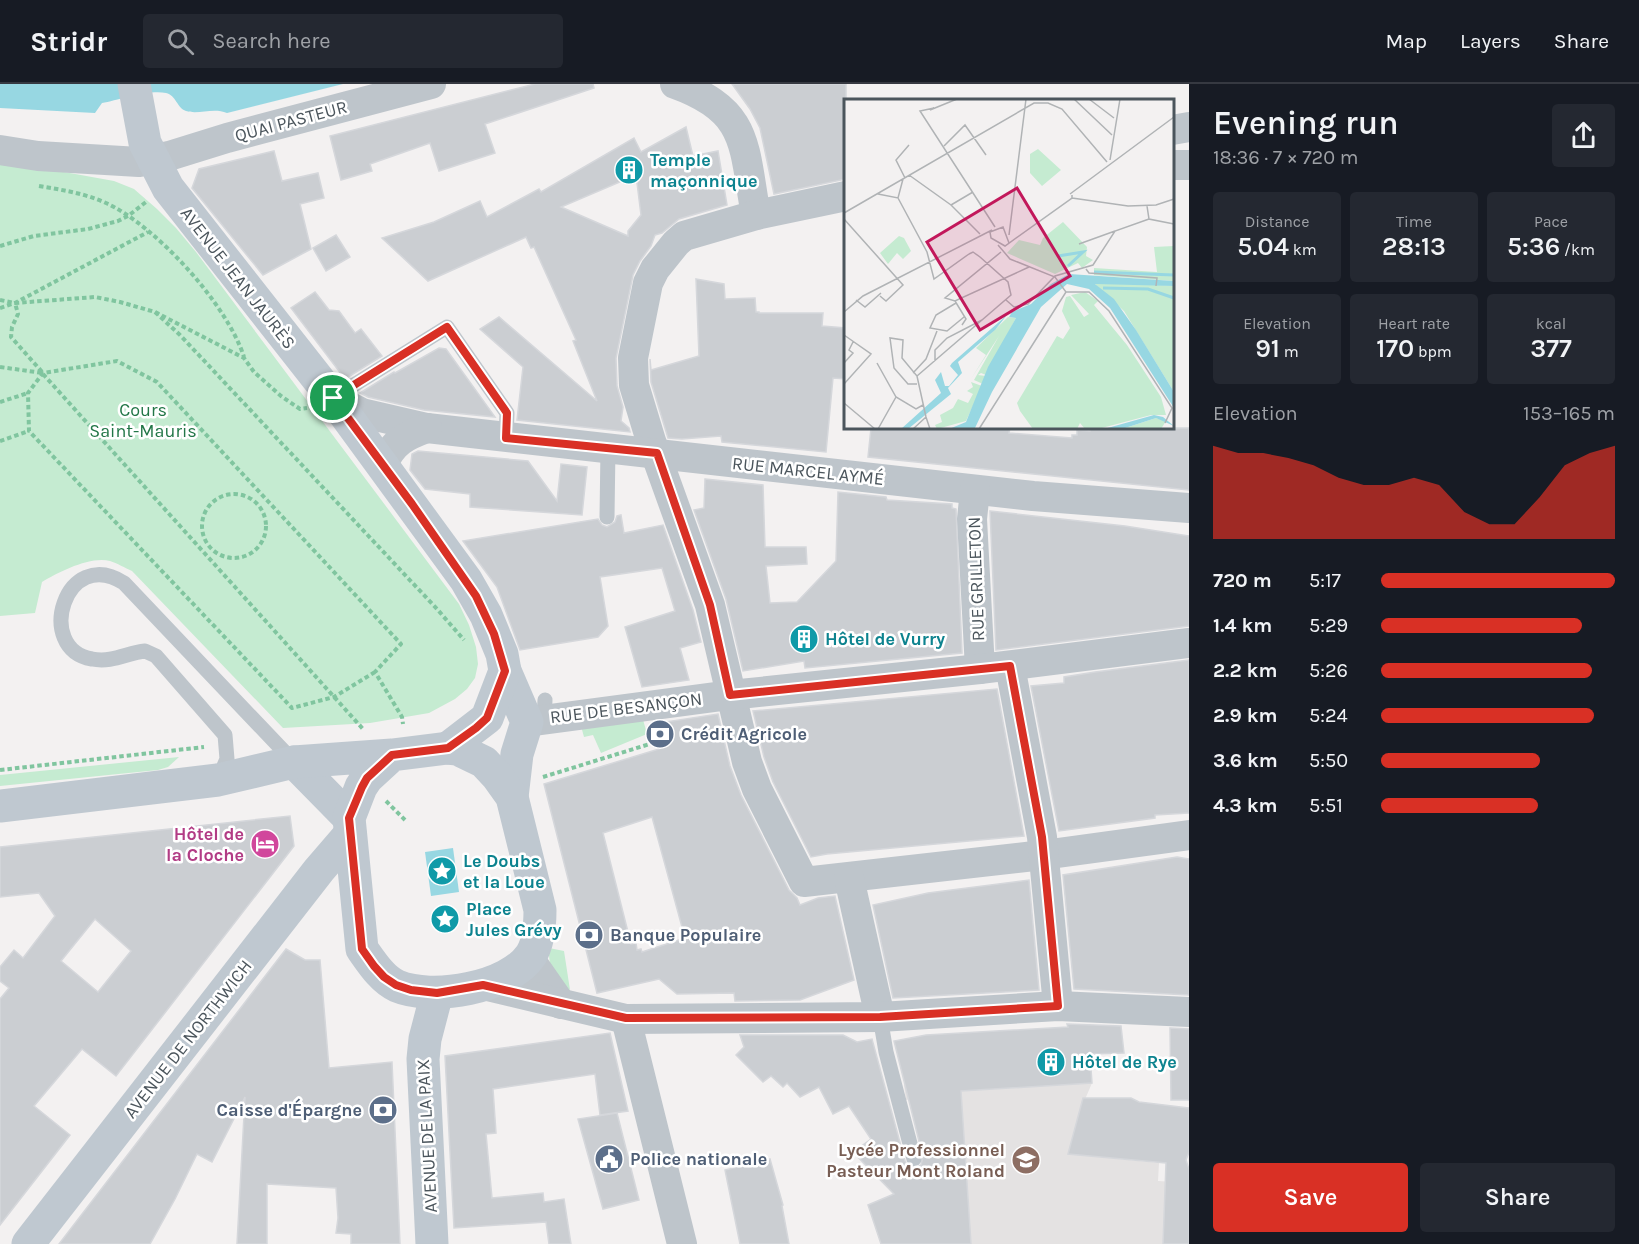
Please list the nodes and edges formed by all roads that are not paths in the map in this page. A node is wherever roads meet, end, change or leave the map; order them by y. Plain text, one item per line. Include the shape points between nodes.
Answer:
1 (431, 84) edge
2 (675, 84) edge
3 (135, 95) edge
4 (1189, 127) edge
5 (1174, 130) edge
6 (0, 150) edge
7 (152, 159) junction
8 (844, 196) edge
9 (756, 215) junction
10 (333, 398) junction
11 (427, 428) junction
12 (506, 438) junction
13 (608, 448) junction
14 (657, 453) junction
15 (383, 464) junction
16 (975, 490) junction
17 (1189, 508) edge
18 (607, 517) dead end
19 (1189, 643) edge
20 (1010, 666) junction
21 (980, 669) junction
22 (505, 671) junction
23 (730, 695) junction
24 (539, 713) junction
25 (448, 748) junction
26 (392, 755) junction
27 (294, 762) junction
28 (218, 780) junction
29 (524, 788) junction
30 (0, 806) edge
31 (350, 826) junction
32 (1189, 835) edge
33 (1043, 855) junction
34 (849, 878) junction
35 (529, 958) junction
36 (483, 985) junction
37 (437, 993) junction
38 (561, 1004) junction
39 (1058, 1006) junction
40 (1189, 1012) edge
41 (880, 1017) junction
42 (626, 1018) junction
43 (914, 1159) dead end
44 (28, 1244) edge
45 (432, 1244) edge
46 (682, 1244) edge

1 - 7 street, QUAI PASTEUR
2 - 9 street via 719,106 736,126 742,138
3 - 7 main road, AVENUE JEAN JAURÈS
4 - 5 street
6 - 7 street, QUAI PASTEUR via 102,160
7 - 10 main road, AVENUE JEAN JAURÈS via 181,206
8 - 9 street
9 - 14 street via 684,236 648,283 633,358 634,385
10 - 11 street, RUE MARCEL AYMÉ via 363,413
10 - 12 lane via 447,327 507,413
10 - 15 main road, AVENUE JEAN JAURÈS
11 - 12 street, RUE MARCEL AYMÉ
11 - 15 street via 389,449
12 - 13 street, RUE MARCEL AYMÉ
13 - 14 street, RUE MARCEL AYMÉ
13 - 18 lane
14 - 16 street, RUE MARCEL AYMÉ
14 - 23 street via 710,605
15 - 22 main road, AVENUE JEAN JAURÈS via 476,596 494,634
16 - 17 street, RUE MARCEL AYMÉ
16 - 21 street, RUE GRILLETON via 972,519
19 - 20 street, RUE DE BESANÇON
20 - 21 street, RUE DE BESANÇON
20 - 33 street
21 - 23 street, RUE DE BESANÇON
22 - 24 main road, AVENUE JEAN JAURÈS
22 - 25 main road via 487,718
23 - 24 street, RUE DE BESANÇON
23 - 34 street via 756,789 804,882
24 - 29 main road via 517,754
25 - 26 main road
25 - 29 main road via 466,751
26 - 27 main road
26 - 31 main road via 367,778
27 - 28 main road
27 - 28 lane via 124,583 99,574 79,581 61,609 65,640 89,659 107,661 146,651 156,656 225,735 227,759
27 - 31 main road
28 - 30 main road
29 - 35 main road via 540,910 538,937
31 - 37 main road via 362,949 396,985
31 - 44 main road, AVENUE DE NORTHWICH
32 - 33 street
33 - 34 street
33 - 39 street
34 - 41 street
35 - 36 main road via 511,974
35 - 38 street
36 - 37 main road
36 - 38 street
37 - 45 main road, AVENUE DE LA PAIX via 424,1039 423,1059
38 - 42 street
39 - 40 street
39 - 41 street
41 - 42 street
41 - 43 lane
42 - 46 street

